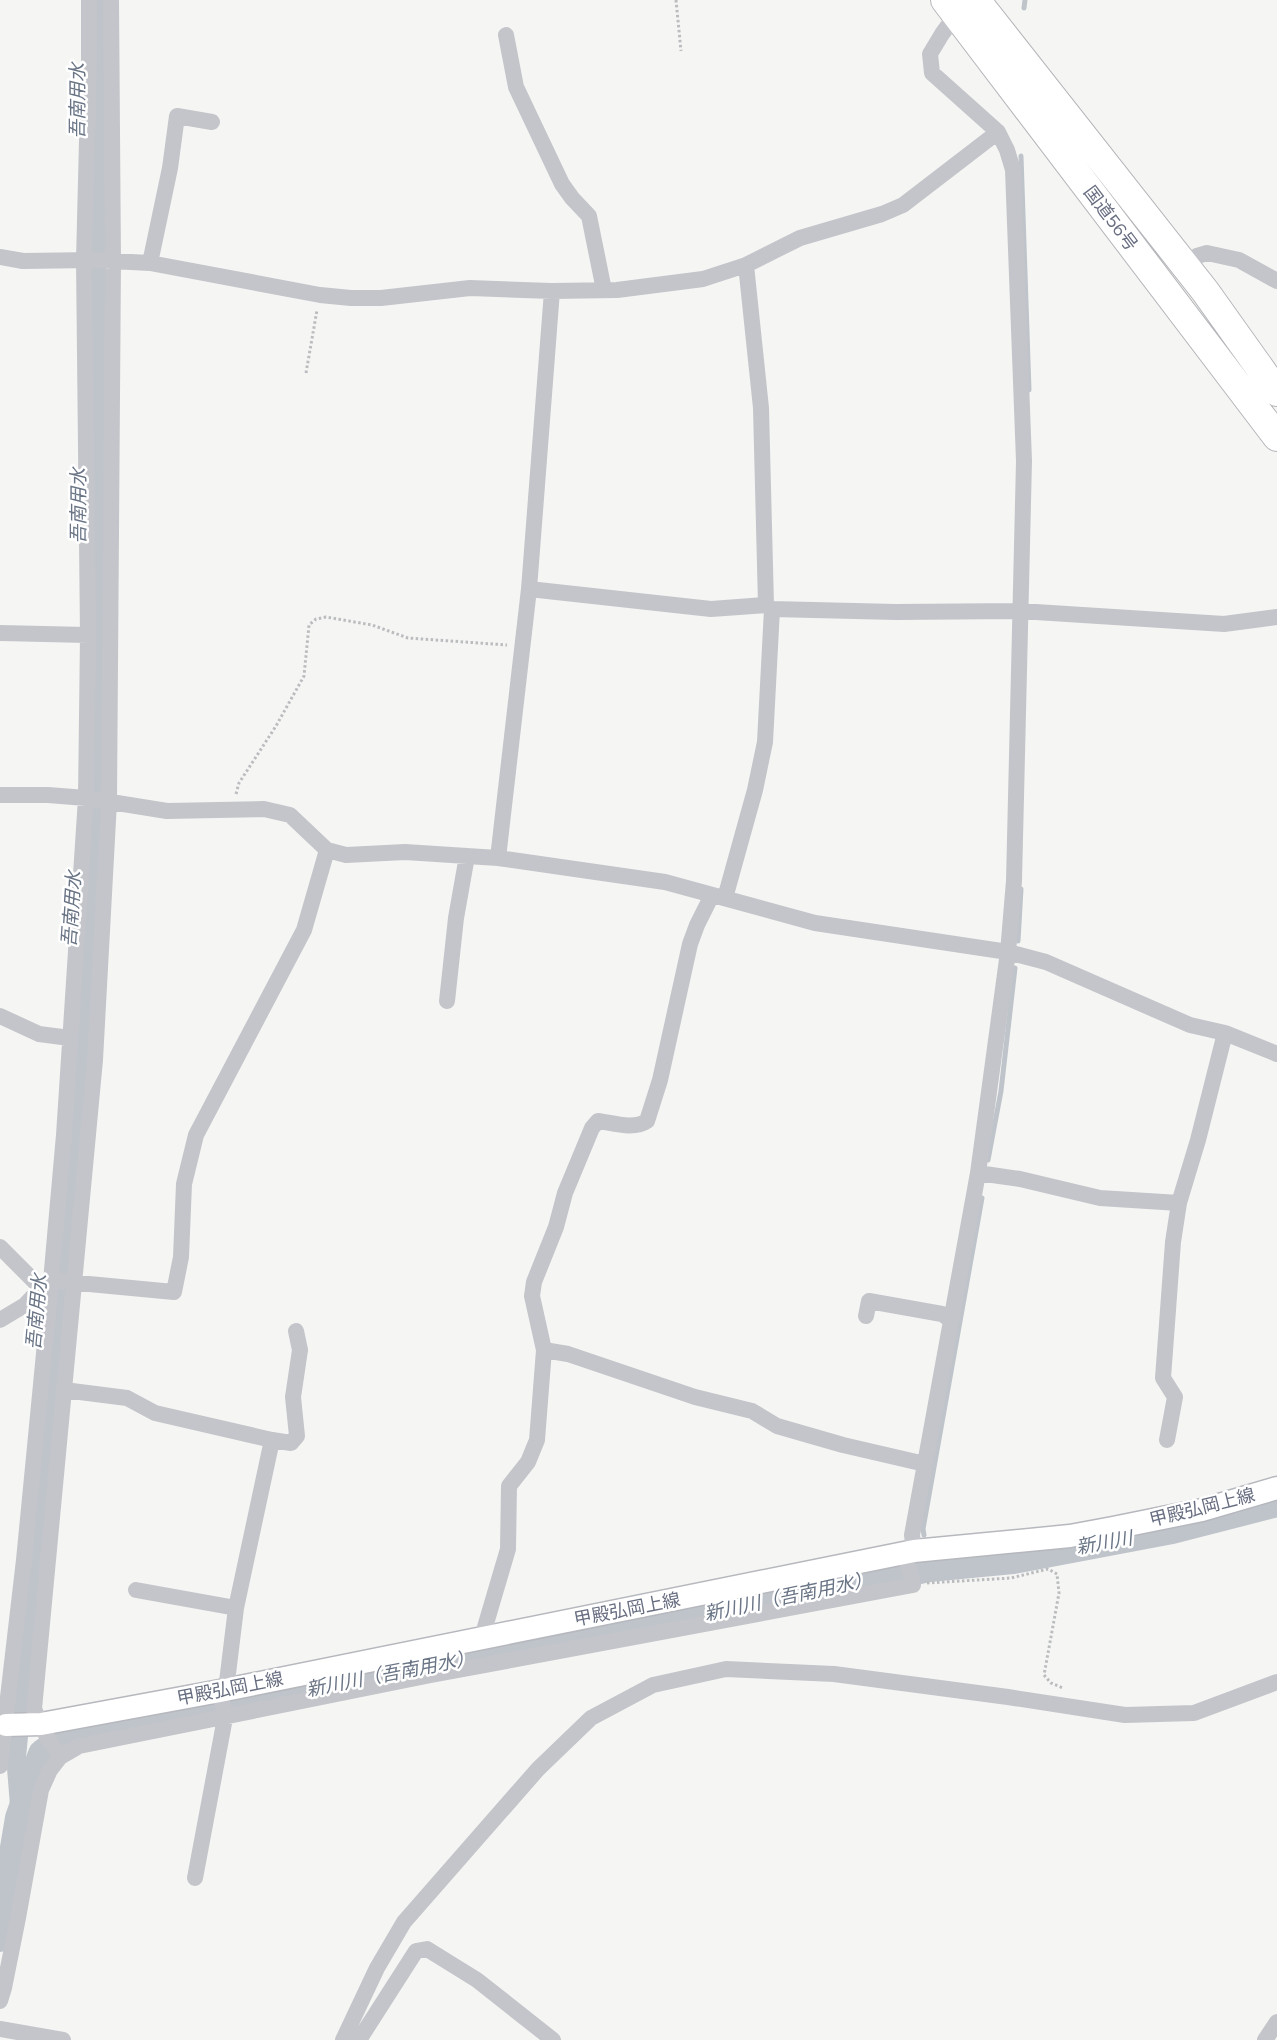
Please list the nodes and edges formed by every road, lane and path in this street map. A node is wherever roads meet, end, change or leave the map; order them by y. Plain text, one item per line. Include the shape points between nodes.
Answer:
1 (89, 0) edge
2 (111, 0) edge
3 (676, 0) edge
4 (961, 4) edge
5 (506, 35) dead end
6 (681, 51) dead end
7 (212, 122) dead end
8 (998, 132) junction
9 (0, 257) edge
10 (99, 260) junction
11 (150, 263) junction
12 (1184, 264) junction
13 (746, 265) junction
14 (1277, 281) edge
15 (552, 290) junction
16 (604, 290) junction
17 (320, 295) junction
18 (306, 373) dead end
19 (1277, 392) edge
20 (1277, 437) edge
21 (528, 589) junction
22 (769, 607) junction
23 (1020, 611) junction
24 (1277, 616) edge
25 (0, 633) edge
26 (88, 636) junction
27 (523, 646) junction
28 (0, 796) edge
29 (97, 800) junction
30 (233, 810) junction
31 (327, 850) junction
32 (467, 856) junction
33 (498, 858) junction
34 (719, 897) junction
35 (1008, 952) junction
36 (447, 1000) dead end
37 (0, 1016) edge
38 (1225, 1033) junction
39 (70, 1038) junction
40 (1277, 1054) edge
41 (978, 1173) junction
42 (1179, 1203) junction
43 (0, 1247) edge
44 (58, 1283) junction
45 (866, 1316) dead end
46 (0, 1320) edge
47 (951, 1320) junction
48 (296, 1331) dead end
49 (544, 1350) junction
50 (64, 1390) junction
51 (272, 1440) junction
52 (1167, 1440) dead end
53 (925, 1464) junction
54 (1277, 1488) edge
55 (911, 1567) junction
56 (136, 1590) dead end
57 (236, 1608) junction
58 (486, 1638) junction
59 (1277, 1682) edge
60 (1068, 1689) dead end
61 (223, 1702) junction
62 (26, 1727) junction
63 (58, 1754) junction
64 (0, 1766) edge
65 (195, 1878) dead end
66 (0, 2001) edge
67 (0, 2029) edge
68 (63, 2040) edge
69 (343, 2040) edge
70 (359, 2040) edge
71 (553, 2040) edge

1 - 10 street
2 - 10 street
3 - 6 path
4 - 8 street via 930,54 932,73
4 - 12 highway, 国道56号
4 - 20 highway, 国道56号
5 - 16 street via 516,87 562,184 588,216
7 - 11 street via 177,116 170,168
8 - 13 street via 904,205 800,238
8 - 23 street via 1013,170 1024,461
9 - 10 street via 23,261
10 - 11 street
10 - 26 street
10 - 29 street
11 - 17 street
12 - 14 street via 1207,253 1239,260
12 - 19 highway, 国道56号
13 - 16 street via 703,278
13 - 22 street via 761,408
15 - 16 street
15 - 17 street via 470,288 381,298
15 - 21 street
17 - 18 path
21 - 22 street via 711,609
21 - 27 street
22 - 23 street via 896,612
22 - 34 street via 765,742 756,790
23 - 24 street via 1224,624
23 - 35 street via 1014,881
25 - 26 street
26 - 29 street
27 - 30 path via 408,638 372,625 326,617 316,619 309,625 304,676 239,783
27 - 33 street
28 - 29 street via 48,795
29 - 30 street via 167,811
29 - 39 street
29 - 44 street via 95,1060
30 - 31 street via 264,809 290,815
31 - 32 street via 346,855 405,852
31 - 44 street via 304,930 196,1135 184,1184 182,1257 174,1292
32 - 33 street
32 - 36 street
33 - 34 street via 665,882
34 - 35 street via 815,923
34 - 49 street via 696,924 660,1080 647,1121 632,1125 598,1121 592,1128 565,1193 532,1296
35 - 38 street via 1046,962 1190,1025
35 - 41 street
37 - 39 street via 39,1034
38 - 40 street
38 - 42 street
39 - 44 street
41 - 42 street via 1020,1179 1100,1198
41 - 47 street
42 - 52 street via 1163,1378 1175,1396
43 - 44 street
44 - 46 street
44 - 50 street
44 - 62 street via 24,1560
45 - 47 street via 869,1301 942,1314
47 - 53 street
48 - 51 street via 300,1350 293,1398 297,1436 291,1443
49 - 53 street via 568,1354 695,1397 752,1411 777,1426
49 - 58 street via 537,1440 528,1462 509,1486 508,1549 485,1627
50 - 51 street via 127,1398 155,1413
50 - 62 street via 34,1709
51 - 57 street
53 - 55 street via 912,1535
54 - 55 main road, 甲殿弘岡上線 via 1202,1510
55 - 58 main road, 甲殿弘岡上線
55 - 60 path via 944,1581 1011,1578 1048,1569 1057,1574 1059,1593 1044,1675 1051,1683
55 - 61 street via 440,1674
56 - 57 street
57 - 61 street
58 - 61 main road, 甲殿弘岡上線
59 - 69 street via 1194,1712 1125,1715 834,1674 726,1669 653,1685 591,1718 526,1782 404,1922 377,1968
61 - 62 main road, 甲殿弘岡上線
61 - 63 street
61 - 65 street
62 - 63 street
62 - 64 street
63 - 66 street via 41,1790
67 - 68 street
70 - 71 street via 416,1952 427,1950 476,1980

